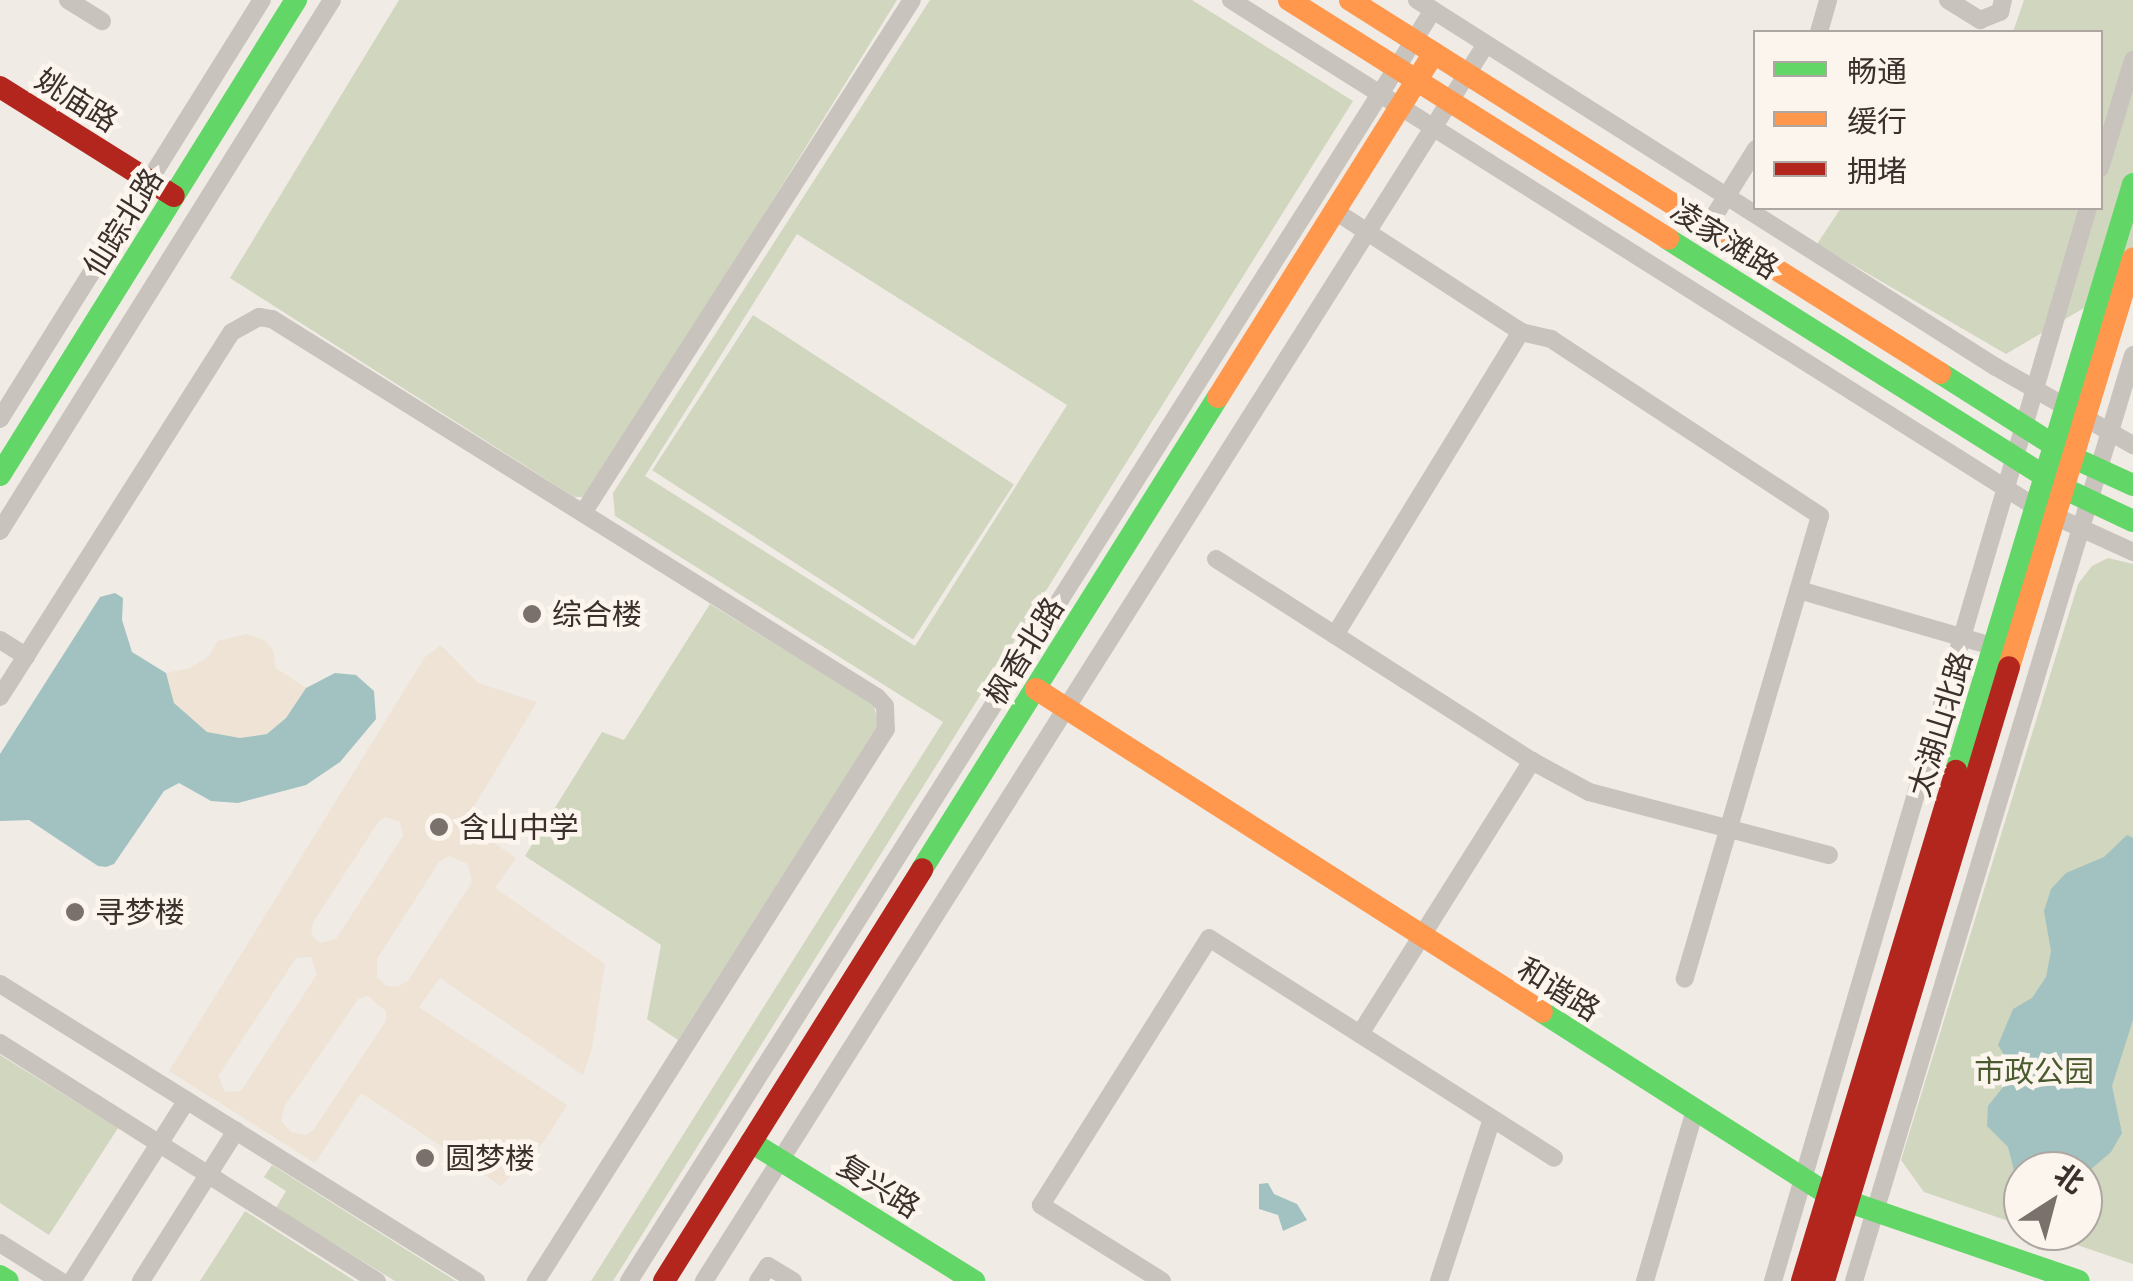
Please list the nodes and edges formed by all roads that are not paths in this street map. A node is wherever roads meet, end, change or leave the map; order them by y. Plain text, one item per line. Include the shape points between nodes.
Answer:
1 (68, 0) edge
2 (296, 0) edge
3 (332, 0) edge
4 (912, 0) edge
5 (1231, 0) edge
6 (1289, 0) edge
7 (1350, 0) edge
8 (1828, 0) edge
9 (1948, 0) edge
10 (2003, 0) edge
11 (256, 2) edge
12 (1421, 3) edge
13 (102, 21) dead end
14 (281, 24) junction
15 (1820, 30) edge
16 (1414, 40) junction
17 (1486, 44) junction
18 (2133, 60) edge
19 (1406, 74) junction
20 (1468, 74) junction
21 (0, 87) edge
22 (1391, 98) junction
23 (1450, 101) junction
24 (1434, 126) junction
25 (1753, 154) edge
26 (2103, 158) edge
27 (149, 180) junction
28 (2133, 184) edge
29 (174, 196) junction
30 (1728, 197) junction
31 (1334, 210) junction
32 (2087, 210) edge
33 (1708, 226) junction
34 (1368, 232) junction
35 (2133, 258) edge
36 (1520, 332) junction
37 (2132, 357) edge
38 (2034, 389) junction
39 (2077, 413) junction
40 (0, 419) edge
41 (2024, 426) junction
42 (2110, 432) junction
43 (2133, 445) edge
44 (2065, 452) junction
45 (2014, 457) junction
46 (2099, 469) junction
47 (0, 475) edge
48 (2056, 483) junction
49 (2133, 485) edge
50 (2006, 488) junction
51 (2089, 501) junction
52 (2046, 512) junction
53 (582, 513) junction
54 (2133, 521) edge
55 (2081, 529) junction
56 (0, 531) edge
57 (2133, 552) edge
58 (1216, 560) dead end
59 (1799, 590) junction
60 (1334, 635) junction
61 (1962, 637) junction
62 (0, 640) edge
63 (1995, 647) junction
64 (26, 656) junction
65 (1036, 689) junction
66 (0, 697) edge
67 (1066, 709) junction
68 (1532, 761) junction
69 (1729, 829) junction
70 (1829, 855) dead end
71 (1420, 936) junction
72 (1685, 978) dead end
73 (0, 984) edge
74 (1360, 1034) junction
75 (0, 1043) edge
76 (186, 1100) junction
77 (1695, 1110) junction
78 (1492, 1119) junction
79 (236, 1131) junction
80 (752, 1142) junction
81 (159, 1144) junction
82 (1554, 1158) dead end
83 (780, 1160) junction
84 (208, 1174) junction
85 (1803, 1179) junction
86 (1838, 1200) junction
87 (1875, 1214) junction
88 (0, 1243) edge
89 (0, 1276) edge
90 (8, 1281) edge
91 (60, 1281) edge
92 (72, 1281) edge
93 (140, 1281) edge
94 (377, 1281) edge
95 (476, 1281) edge
96 (536, 1281) edge
97 (628, 1281) edge
98 (664, 1281) edge
99 (704, 1281) edge
100 (758, 1281) edge
101 (792, 1281) edge
102 (974, 1281) edge
103 (1162, 1281) edge
104 (1440, 1281) edge
105 (1645, 1281) edge
106 (1774, 1281) edge
107 (1802, 1281) edge
108 (1824, 1281) edge
109 (1854, 1281) edge
110 (2079, 1281) edge

1 - 13 street
2 - 14 main road, 仙踪北路
3 - 56 street
4 - 53 street
5 - 22 street
6 - 19 main road, 凌家滩路
7 - 16 main road, 凌家滩路
8 - 15 street
9 - 10 street via 1980,20 2000,12
11 - 14 street
11 - 27 street
12 - 16 street
12 - 17 street
14 - 29 main road, 仙踪北路
16 - 19 main road, 枫香北路
16 - 20 main road, 凌家滩路
17 - 20 street
17 - 30 street
18 - 26 street
19 - 22 main road, 枫香北路
19 - 23 main road, 凌家滩路
20 - 23 street
20 - 33 main road, 凌家滩路
21 - 27 main road, 姚庙路
22 - 24 street
22 - 31 main road, 枫香北路
22 - 97 street
23 - 24 street
23 - 45 main road, 凌家滩路
24 - 34 street
24 - 50 street
25 - 30 street
27 - 29 main road, 姚庙路
27 - 40 street
28 - 39 main road, 太湖山北路
29 - 47 main road, 仙踪北路
30 - 33 street
30 - 38 street
31 - 34 street
31 - 65 main road, 枫香北路
32 - 38 street
33 - 41 main road, 凌家滩路
34 - 36 street
34 - 67 street
35 - 39 main road, 太湖山北路
36 - 59 street via 1551,338 1820,516
36 - 60 street
37 - 42 street
38 - 39 street
38 - 41 street
39 - 42 street
39 - 44 main road, 太湖山北路
41 - 44 main road, 凌家滩路
41 - 45 street
42 - 43 street
42 - 46 street
44 - 46 main road, 凌家滩路
44 - 48 main road, 太湖山北路
45 - 48 main road, 凌家滩路
45 - 50 street
46 - 49 main road, 凌家滩路
46 - 51 street
48 - 51 main road, 凌家滩路
48 - 52 main road, 太湖山北路
50 - 52 street
50 - 61 street
51 - 54 main road, 凌家滩路
51 - 55 street
52 - 55 street
52 - 63 main road, 太湖山北路
52 - 86 main road, 太湖山北路
53 - 64 street via 259,317 232,332
53 - 96 street via 877,697 888,717
55 - 57 street
55 - 87 street
58 - 60 street
59 - 61 street
59 - 69 street
60 - 68 street
61 - 63 street
61 - 85 street
62 - 64 street
63 - 86 main road, 太湖山北路
64 - 66 street
65 - 67 main road, 和谐路
65 - 80 main road, 枫香北路
67 - 71 main road, 和谐路
67 - 83 street
68 - 69 street via 1589,792
68 - 71 street
69 - 70 street
69 - 72 street
71 - 74 street
71 - 77 main road, 和谐路
73 - 76 street
74 - 78 street
74 - 103 street via 1208,938 1041,1204
75 - 81 street
76 - 79 street
76 - 81 street
77 - 85 main road, 和谐路
77 - 105 street
78 - 82 street
78 - 104 street
79 - 84 street
79 - 95 street
80 - 83 main road, 复兴路
80 - 98 main road, 枫香北路
81 - 84 street
81 - 92 street
83 - 99 street
83 - 102 main road, 复兴路
84 - 93 street
84 - 94 street
85 - 86 main road, 和谐路
85 - 106 street
86 - 87 main road, 和谐路
86 - 107 main road, 太湖山北路
86 - 108 main road, 太湖山北路
87 - 109 street
87 - 110 main road, 和谐路
88 - 91 street
89 - 90 main road
100 - 101 street via 768,1266

